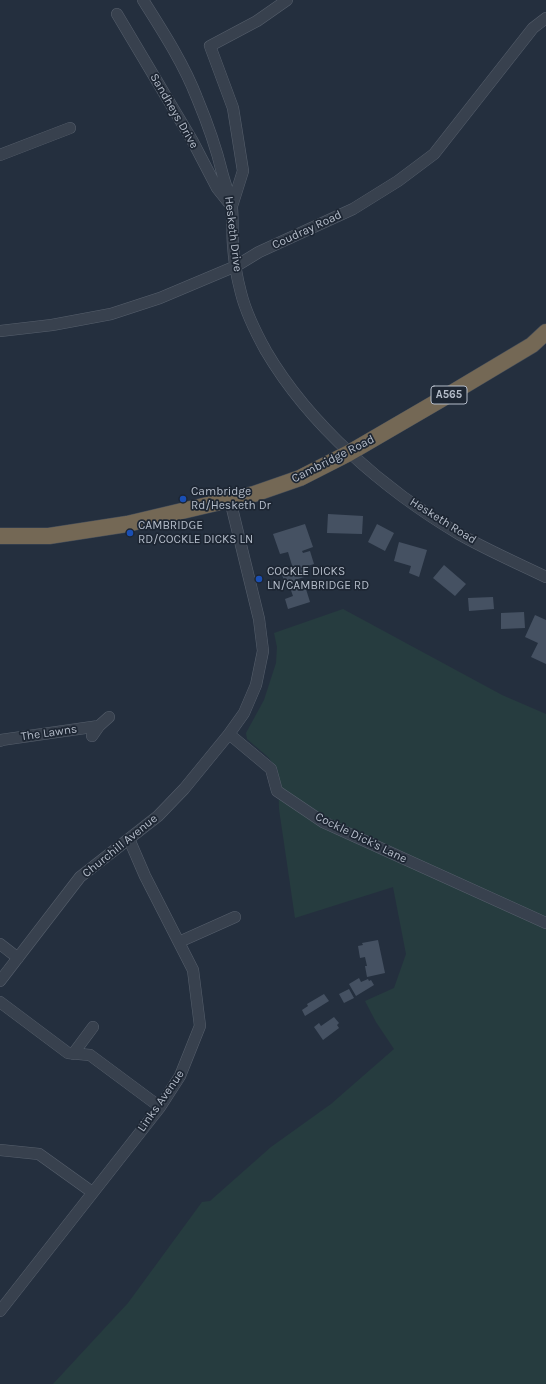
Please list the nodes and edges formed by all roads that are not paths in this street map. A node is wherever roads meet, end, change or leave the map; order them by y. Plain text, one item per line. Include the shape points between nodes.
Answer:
1 (287, 0) edge
2 (145, 3) edge
3 (117, 14) dead end
4 (546, 18) edge
5 (70, 128) dead end
6 (0, 155) edge
7 (232, 207) junction
8 (236, 266) junction
9 (0, 331) edge
10 (546, 332) edge
11 (349, 452) junction
12 (230, 500) junction
13 (0, 536) edge
14 (546, 577) edge
15 (109, 717) dead end
16 (100, 726) junction
17 (229, 734) junction
18 (92, 736) dead end
19 (0, 741) edge
20 (129, 839) junction
21 (235, 918) dead end
22 (546, 923) edge
23 (179, 942) junction
24 (0, 944) edge
25 (18, 958) junction
26 (0, 981) edge
27 (0, 1002) edge
28 (93, 1027) dead end
29 (73, 1054) junction
30 (160, 1107) junction
31 (0, 1150) edge
32 (92, 1192) junction
33 (0, 1310) edge

1 - 7 street via 257,21 210,46 233,108 243,171
2 - 7 street, Hesketh Drive via 170,42 197,96
3 - 7 street, Sandheys Drive via 192,140 217,188
4 - 8 street, Coudray Road via 533,28 434,154 398,181 353,209 259,252
5 - 6 street
7 - 8 street, Hesketh Drive
8 - 9 street, Coudray Road via 160,298 111,314
8 - 11 street, Hesketh Drive via 247,312 274,364 293,392
10 - 11 highway, Cambridge Road / A565 via 532,345
11 - 12 highway, Cambridge Road / A565 via 300,478
11 - 14 street, Hesketh Road via 428,515 461,535
12 - 13 highway, Cambridge Road / A565 via 127,524 48,536
12 - 17 street via 259,619 263,651 256,685 244,713
15 - 16 street
16 - 18 street
16 - 19 street, The Lawns
17 - 20 street, Churchill Avenue via 179,794 158,816
17 - 22 street, Cockle Dick's Lane via 271,769 277,792 323,822
20 - 23 street, Links Avenue
20 - 25 street, Churchill Avenue via 80,877
21 - 23 street
23 - 30 street, Links Avenue via 193,970 200,1026 180,1076
24 - 25 street
25 - 26 street, Churchill Avenue
27 - 29 street via 68,1053
28 - 29 street
29 - 30 street via 90,1056
30 - 32 street, Links Avenue
31 - 32 street via 38,1154
32 - 33 street, Links Avenue

